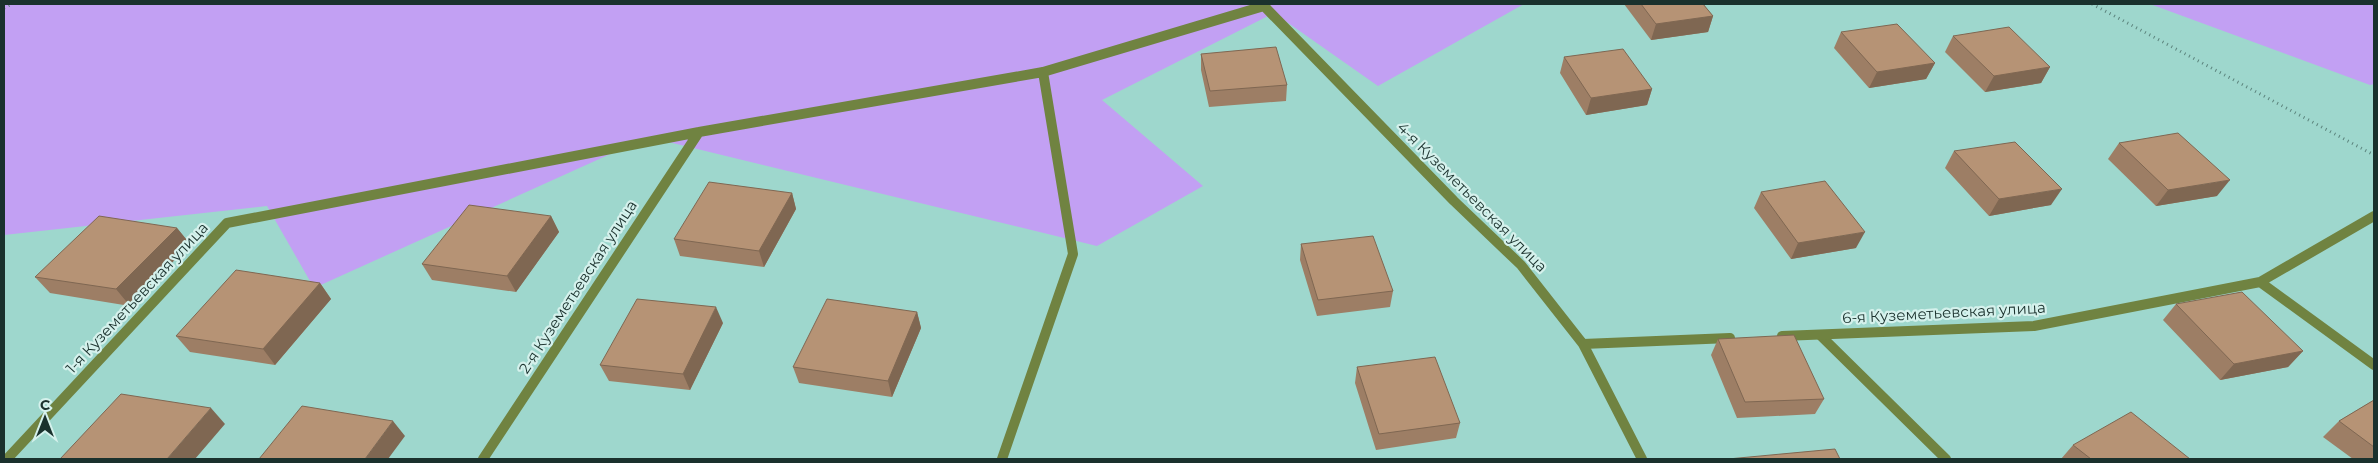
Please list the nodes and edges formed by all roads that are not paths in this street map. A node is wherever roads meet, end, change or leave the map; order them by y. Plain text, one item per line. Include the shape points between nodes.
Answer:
1 (1043, 72) junction
2 (699, 132) junction
3 (2374, 216) edge
4 (2260, 282) junction
5 (1820, 335) junction
6 (1771, 337) edge
7 (1741, 338) edge
8 (1584, 344) junction
9 (2374, 364) edge
10 (7, 459) edge
11 (483, 459) edge
12 (1002, 459) edge
13 (1642, 459) edge
14 (1946, 459) edge

1 - 2 street
1 - 8 street, 4-я Куземетьевская улица via 1264,6 1521,265
1 - 12 street via 1073,254
2 - 10 street, 1-я Куземетьевская улица via 227,223
2 - 11 street, 2-я Куземетьевская улица
3 - 4 street, 6-я Куземетьевская улица
4 - 5 street, 6-я Куземетьевская улица via 2034,326
4 - 9 street
5 - 6 street, 6-я Куземетьевская улица
5 - 14 street
7 - 8 street
8 - 13 street, 4-я Куземетьевская улица

